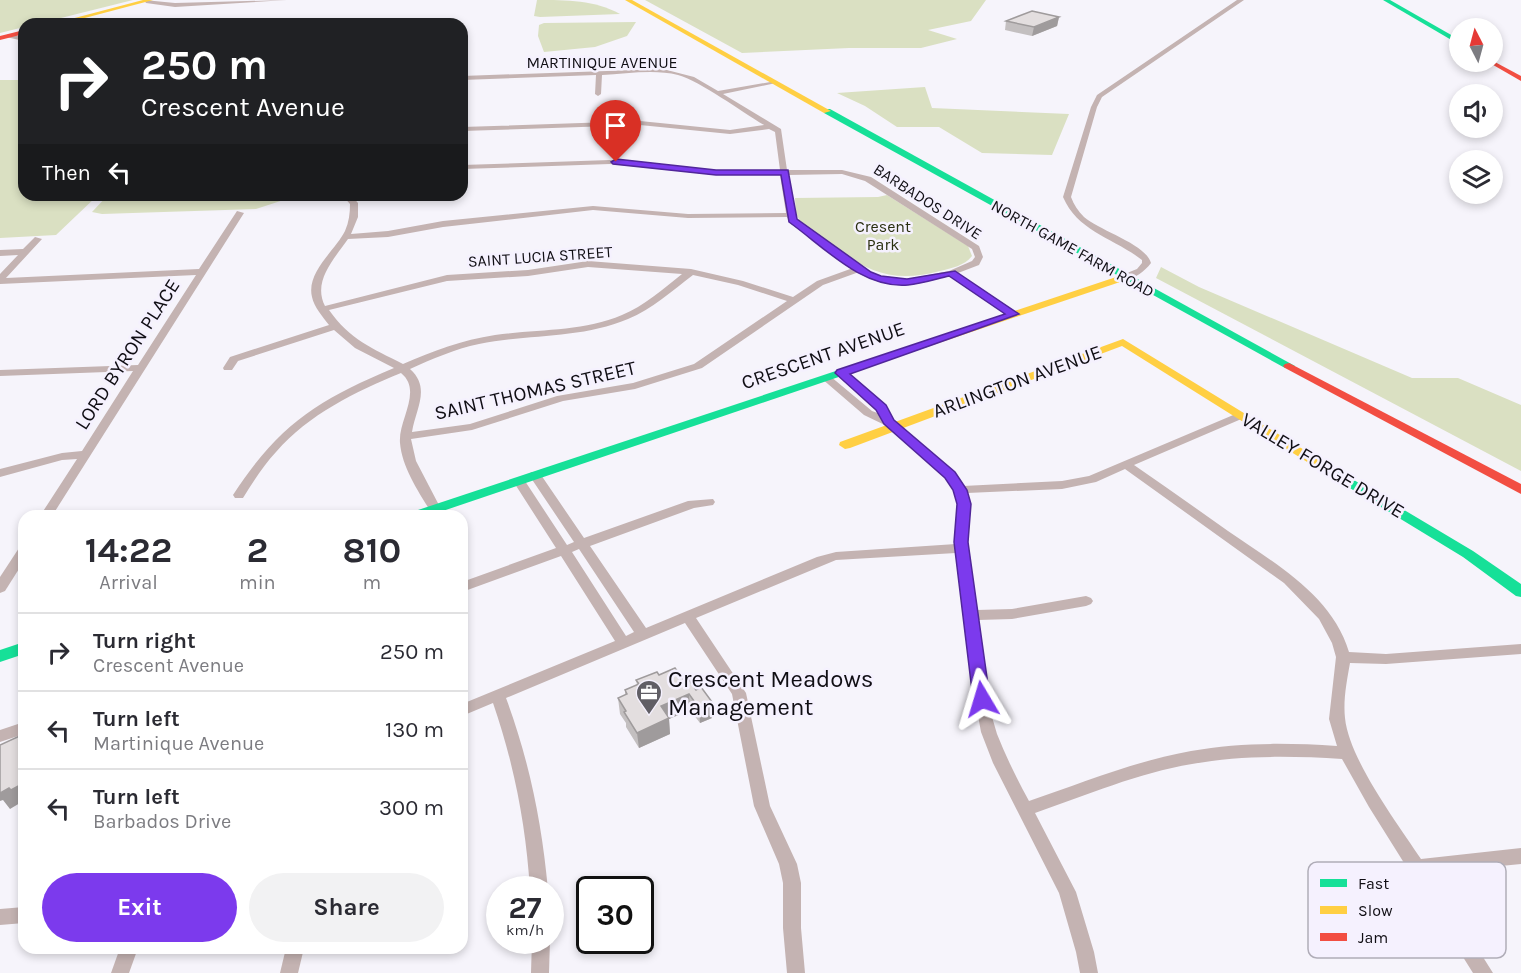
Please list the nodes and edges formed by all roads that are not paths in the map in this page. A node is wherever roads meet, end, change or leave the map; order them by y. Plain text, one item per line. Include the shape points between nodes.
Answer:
1 (284, 0) edge
2 (628, 0) edge
3 (1241, 0) edge
4 (1386, 0) edge
5 (1412, 0) edge
6 (148, 1) edge
7 (79, 18) edge
8 (1449, 20) edge
9 (1449, 37) edge
10 (1503, 69) edge
11 (599, 73) junction
12 (468, 78) edge
13 (1521, 79) edge
14 (774, 82) junction
15 (718, 93) junction
16 (598, 94) dead end
17 (772, 126) junction
18 (468, 129) edge
19 (468, 167) edge
20 (784, 172) junction
21 (352, 201) edge
22 (240, 213) dead end
23 (790, 215) junction
24 (346, 237) junction
25 (38, 239) dead end
26 (26, 252) junction
27 (0, 253) edge
28 (858, 269) junction
29 (202, 272) junction
30 (691, 272) junction
31 (951, 273) junction
32 (1125, 277) junction
33 (0, 280) edge
34 (794, 300) junction
35 (323, 309) junction
36 (1013, 314) junction
37 (335, 326) junction
38 (1123, 342) joint
39 (140, 368) junction
40 (228, 368) dead end
41 (402, 369) junction
42 (0, 373) edge
43 (841, 373) junction
44 (826, 378) junction
45 (1242, 415) junction
46 (892, 424) junction
47 (405, 436) junction
48 (845, 445) dead end
49 (86, 454) junction
50 (1126, 465) junction
51 (0, 473) edge
52 (535, 475) junction
53 (519, 481) junction
54 (960, 490) junction
55 (1521, 490) edge
56 (239, 495) dead end
57 (710, 502) dead end
58 (435, 509) junction
59 (50, 510) edge
60 (432, 510) edge
61 (582, 545) junction
62 (962, 548) junction
63 (564, 551) junction
64 (18, 560) edge
65 (468, 585) edge
66 (0, 588) edge
67 (1521, 592) edge
68 (1086, 601) dead end
69 (972, 615) junction
70 (688, 616) junction
71 (643, 634) junction
72 (623, 642) junction
73 (1521, 649) edge
74 (18, 650) edge
75 (0, 656) edge
76 (1343, 657) junction
77 (498, 696) junction
78 (468, 708) edge
79 (18, 730) edge
80 (0, 736) edge
81 (1347, 753) junction
82 (1026, 809) junction
83 (1521, 856) edge
84 (1413, 862) edge
85 (1464, 862) edge
86 (538, 876) edge
87 (18, 916) edge
88 (0, 917) edge
89 (127, 954) edge
90 (294, 954) edge
91 (541, 954) edge
92 (1474, 958) edge
93 (120, 973) edge
94 (289, 973) edge
95 (540, 973) edge
96 (796, 973) edge
97 (1089, 973) edge
98 (1484, 973) edge

1 - 6 street via 175,5
2 - 14 main road, NORTH GAME FARM ROAD
3 - 32 street via 1099,96 1094,107 1067,196 1073,210 1086,223 1146,259 1143,269
4 - 9 main road
5 - 8 main road
6 - 7 main road
10 - 13 main road
11 - 12 street, MARTINIQUE AVENUE
11 - 15 street, MARTINIQUE AVENUE via 677,73
11 - 16 street
14 - 15 street
14 - 32 main road, NORTH GAME FARM ROAD
15 - 17 street, MARTINIQUE AVENUE
17 - 18 street via 730,132 640,123
17 - 20 street via 781,136
19 - 20 street, BARBADOS DRIVE via 610,162 716,173
20 - 23 street
20 - 31 street, BARBADOS DRIVE via 861,176 974,246 982,257
21 - 24 street via 352,226
22 - 29 street, LORD BYRON PLACE
23 - 24 street via 688,216 594,208
23 - 28 street
24 - 35 street via 318,283 316,294
25 - 26 street
26 - 27 street
26 - 33 street
28 - 31 street via 872,277 899,282
28 - 34 street, SAINT THOMAS STREET via 825,281
29 - 33 street
29 - 39 street, LORD BYRON PLACE
30 - 34 street, SAINT LUCIA STREET
30 - 35 street, SAINT LUCIA STREET via 588,264 528,273 465,276
30 - 41 street via 647,305 617,320 478,341
31 - 36 street
32 - 36 main road, CRESCENT AVENUE
32 - 55 main road, NORTH GAME FARM ROAD
34 - 47 street, SAINT THOMAS STREET via 698,366 635,386 561,398 472,427
35 - 37 street
36 - 43 main road, CRESCENT AVENUE
37 - 40 street via 234,360
37 - 41 street via 363,349
38 - 45 main road, VALLEY FORGE DRIVE
38 - 46 main road, ARLINGTON AVENUE
39 - 42 street
39 - 49 street, LORD BYRON PLACE
41 - 47 street via 416,386
41 - 56 street via 334,399 298,423 257,464
43 - 44 main road, CRESCENT AVENUE
43 - 46 street via 882,408
44 - 46 street via 868,413
44 - 52 main road, CRESCENT AVENUE
45 - 50 street
45 - 67 main road, VALLEY FORGE DRIVE via 1459,548
46 - 48 main road, ARLINGTON AVENUE
46 - 54 street via 950,475
47 - 58 street via 408,457
49 - 51 street
49 - 59 street, LORD BYRON PLACE
50 - 54 street via 1073,483
50 - 76 street via 1302,592 1334,632
52 - 53 main road, CRESCENT AVENUE
52 - 61 street
53 - 58 main road, CRESCENT AVENUE
53 - 63 street
54 - 62 street via 964,504
57 - 61 street via 692,504
58 - 60 main road, CRESCENT AVENUE
61 - 63 street
61 - 71 street
62 - 69 street
62 - 70 street via 829,558
63 - 65 street
63 - 72 street
64 - 66 street
68 - 69 street via 1012,614
69 - 82 street via 989,732
70 - 71 street
70 - 96 street via 739,693 762,806 788,864 792,883
71 - 72 street
72 - 77 street
73 - 76 street via 1386,660
74 - 75 main road
76 - 81 street via 1337,719
77 - 78 street
77 - 86 street via 526,783
79 - 80 street
81 - 82 street via 1272,749 1193,757
81 - 84 street
82 - 97 street via 1067,892
83 - 85 street
87 - 88 street
89 - 93 street
90 - 94 street
91 - 95 street
92 - 98 street

